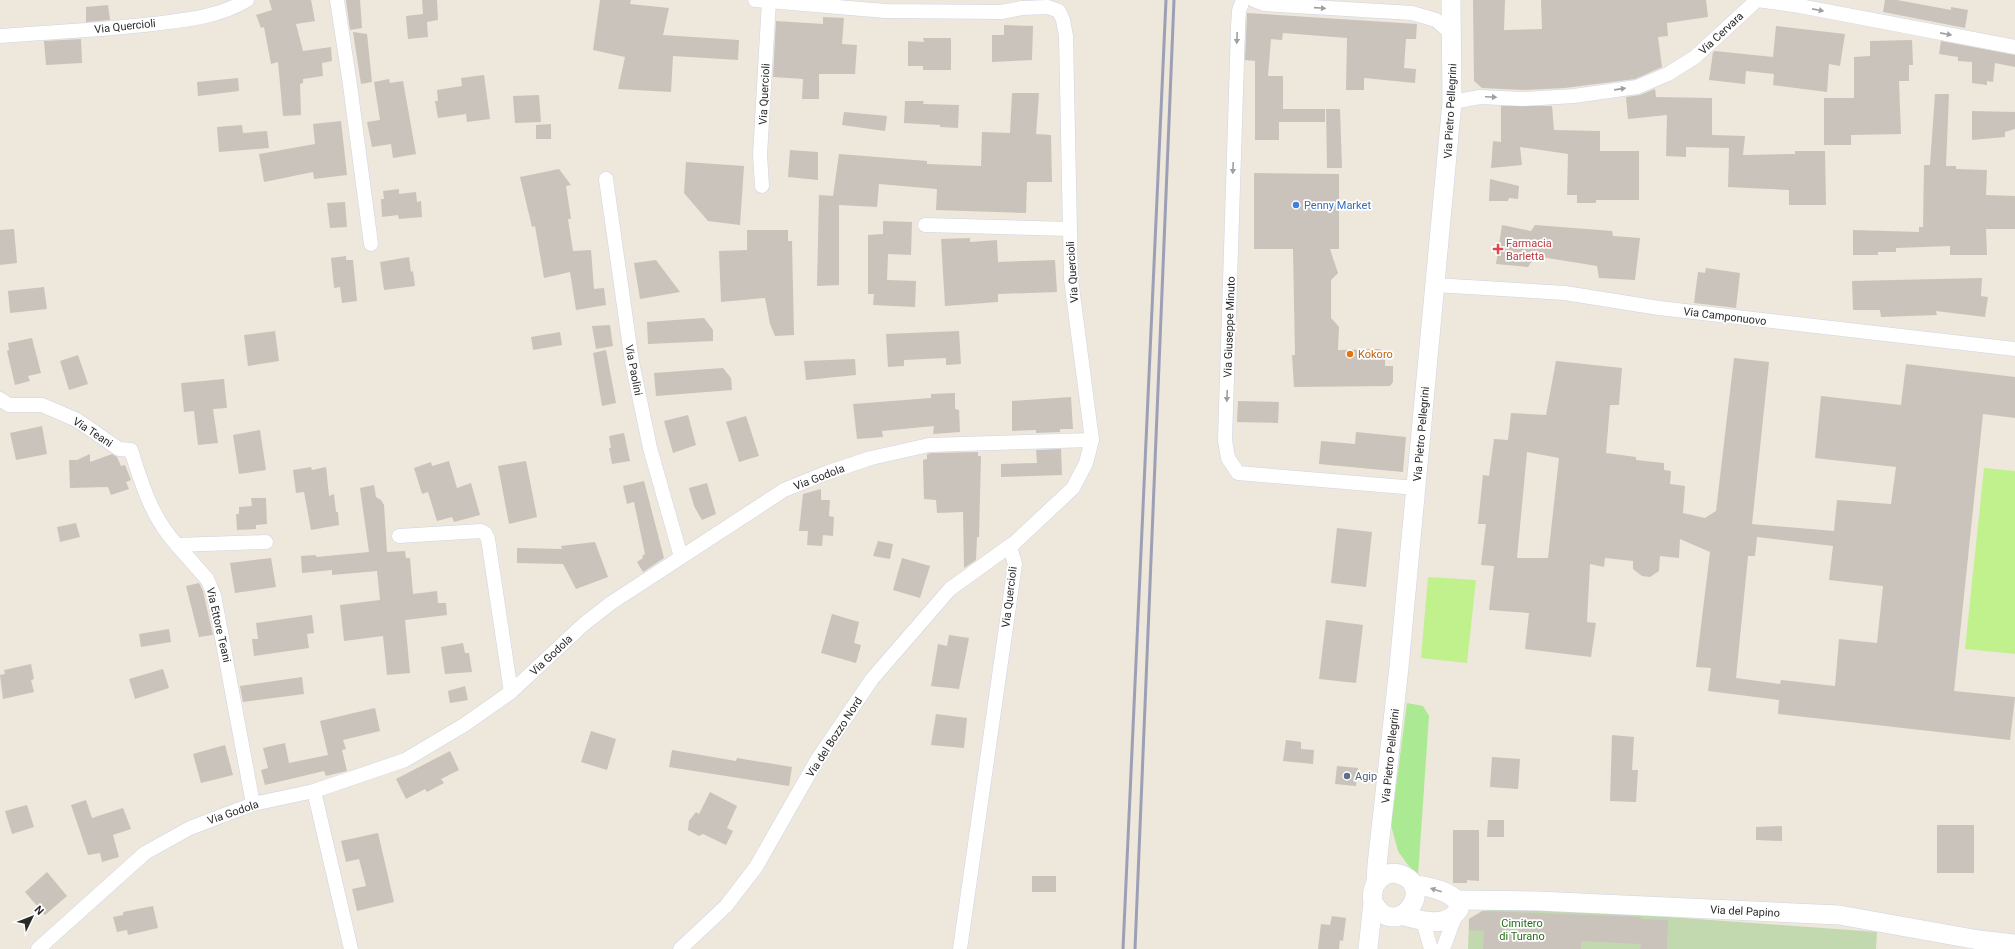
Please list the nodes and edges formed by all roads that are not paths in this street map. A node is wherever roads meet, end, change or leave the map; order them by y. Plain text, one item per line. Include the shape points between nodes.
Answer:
1 (247, 0) edge
2 (337, 0) edge
3 (1243, 0) edge
4 (1254, 0) edge
5 (1450, 0) edge
6 (1757, 0) edge
7 (762, 1) edge
8 (1452, 34) junction
9 (0, 36) edge
10 (2015, 47) edge
11 (1452, 102) junction
12 (606, 179) dead end
13 (762, 186) dead end
14 (926, 225) dead end
15 (1070, 228) junction
16 (371, 244) dead end
17 (1435, 285) junction
18 (2015, 349) edge
19 (0, 399) edge
20 (1092, 440) junction
21 (1416, 488) junction
22 (399, 536) dead end
23 (266, 542) dead end
24 (177, 545) junction
25 (1011, 545) junction
26 (681, 557) junction
27 (511, 692) junction
28 (314, 791) junction
29 (253, 804) junction
30 (1381, 833) junction
31 (1396, 873) junction
32 (1376, 882) junction
33 (1413, 885) junction
34 (1373, 902) junction
35 (1461, 906) junction
36 (1398, 916) junction
37 (1423, 921) junction
38 (2015, 944) edge
39 (38, 949) edge
40 (351, 949) edge
41 (680, 949) edge
42 (960, 949) edge
43 (1368, 949) edge
44 (1431, 949) edge
45 (1443, 949) edge

1 - 9 street, Via Quercioli via 235,8 187,20
2 - 16 street
3 -> 21 street, Via Giuseppe Minuto via 1239,11 1238,28 1225,440 1228,458 1238,473
4 -> 8 street via 1264,4 1412,13 1436,20
5 - 8 main road, Via Pietro Pellegrini
6 -> 10 street, Via Cervara
11 -> 6 street, Via Cervara via 1480,97 1523,99 1574,96 1637,87 1668,74 1695,57
7 - 13 street, Via Quercioli
7 - 15 street, Via Quercioli via 885,11 1001,12 1048,7 1059,11 1064,20 1066,36
8 - 11 main road, Via Pietro Pellegrini
11 - 17 main road, Via Pietro Pellegrini
12 - 26 street, Via Paolini via 632,362 650,448
14 - 15 street, Via Quercioli
15 - 20 street, Via Quercioli via 1071,279
17 - 18 street, Via Camponuovo via 1565,293 1667,309
17 - 21 main road, Via Pietro Pellegrini
19 - 24 street, Via Teani via 9,406 42,405 77,420 120,449 131,450 144,493 159,521
20 - 25 street, Via Quercioli via 1086,463 1073,488
20 - 26 street, Via Godola via 929,445 871,458 784,490
21 - 30 main road, Via Pietro Pellegrini
22 - 27 street via 481,531 485,533
23 - 24 street
24 - 29 street, Via Ettore Teani via 208,579 214,595
25 - 41 street, Via del Bozzo Nord via 950,589 872,679 817,760 756,867 726,906
25 - 42 street, Via Quercioli via 1014,564
26 - 27 street, Via Godola via 584,624
27 - 28 street, Via Godola via 464,725 406,760
28 - 29 street, Via Godola
28 - 40 street
29 - 39 street, Via Godola via 190,828 145,853
30 - 31 main road
30 - 32 main road, Via Pietro Pellegrini
31 - 32 main road via 1381,877
31 - 33 main road via 1409,879
32 - 34 main road via 1372,895
35 -> 33 main road via 1450,895
33 - 36 main road via 1415,900 1407,912
34 - 36 main road via 1381,913
34 - 43 main road
35 - 37 main road via 1436,923
35 - 38 main road, Via del Papino via 1538,901 1839,915
35 - 45 street
36 - 37 main road
36 - 43 main road via 1380,931
37 - 44 street

